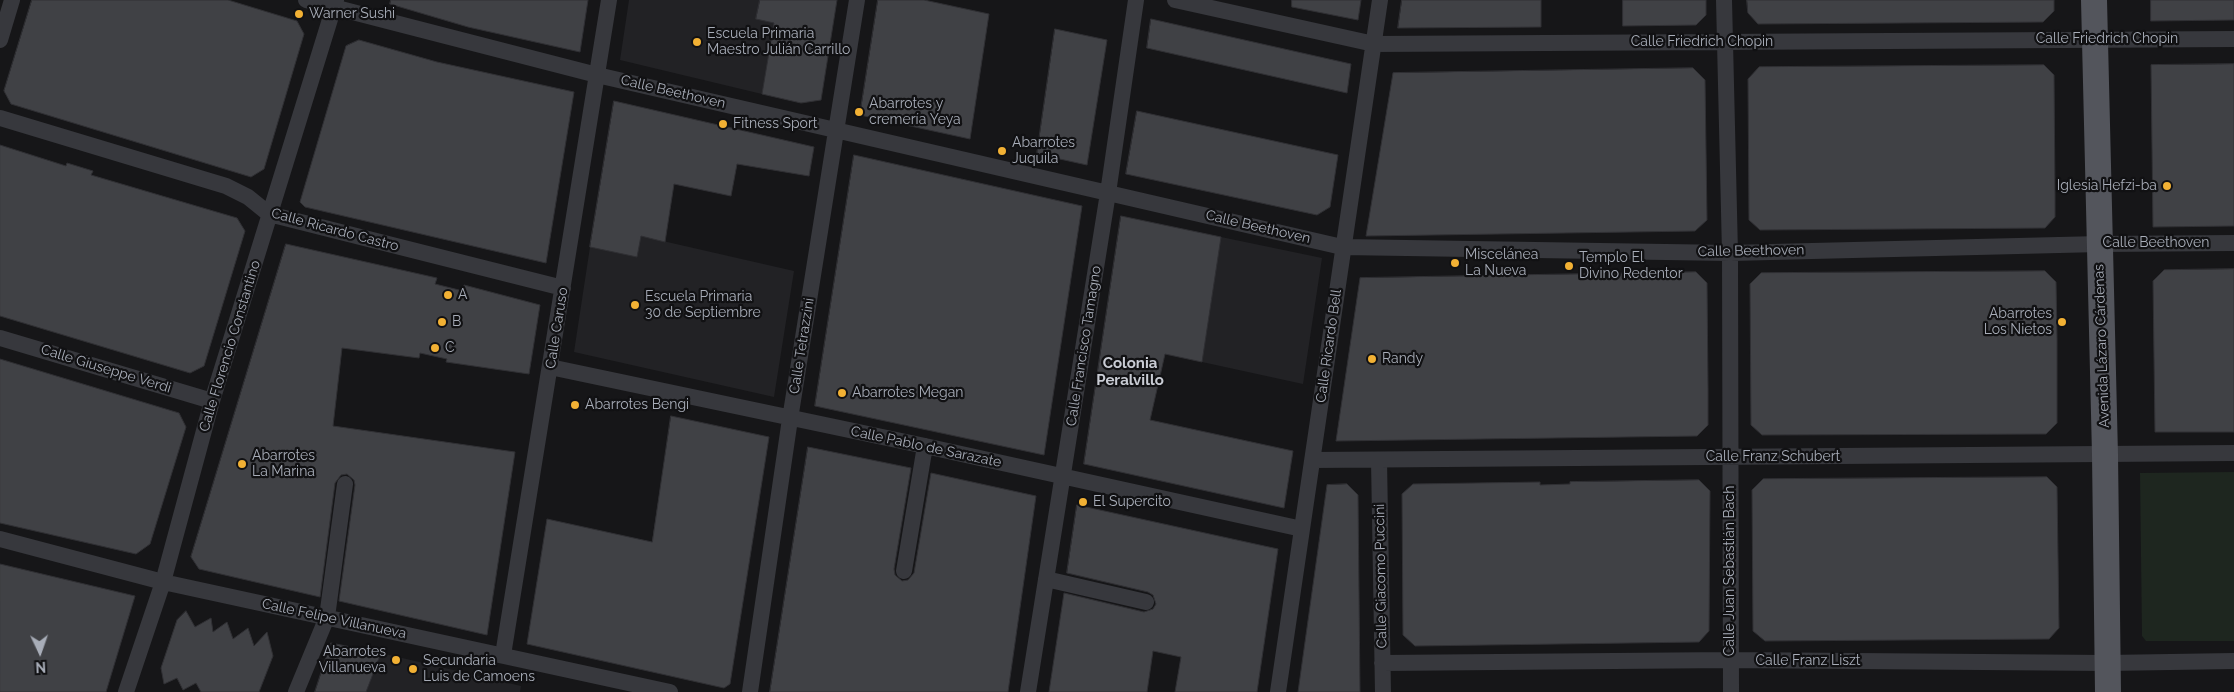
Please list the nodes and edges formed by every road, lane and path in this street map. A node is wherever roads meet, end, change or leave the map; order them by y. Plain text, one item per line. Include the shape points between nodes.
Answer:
1 (12, 0) edge
2 (306, 0) edge
3 (609, 0) edge
4 (857, 0) edge
5 (1136, 0) edge
6 (1175, 0) edge
7 (1380, 0) edge
8 (1724, 0) edge
9 (2094, 0) edge
10 (334, 4) edge
11 (2095, 39) junction
12 (2234, 39) edge
13 (0, 40) edge
14 (1724, 43) junction
15 (1374, 44) junction
16 (597, 75) junction
17 (0, 118) edge
18 (838, 129) junction
19 (1108, 193) junction
20 (270, 214) junction
21 (2234, 243) edge
22 (2100, 244) junction
23 (1342, 247) junction
24 (1730, 253) junction
25 (564, 288) junction
26 (0, 338) edge
27 (550, 367) junction
28 (212, 401) junction
29 (790, 419) junction
30 (925, 446) junction
31 (2234, 453) edge
32 (2105, 455) junction
33 (1731, 457) junction
34 (1312, 460) junction
35 (1380, 460) junction
36 (1064, 476) junction
37 (345, 484) dead end
38 (1302, 529) junction
39 (0, 539) edge
40 (904, 571) dead end
41 (1046, 578) junction
42 (164, 582) junction
43 (1146, 602) dead end
44 (327, 617) junction
45 (503, 655) junction
46 (1730, 660) junction
47 (2234, 661) edge
48 (2107, 662) junction
49 (1382, 663) junction
50 (126, 692) edge
51 (296, 692) edge
52 (670, 692) edge
53 (750, 692) edge
54 (1028, 692) edge
55 (1278, 692) edge
56 (1382, 692) edge
57 (1731, 692) edge
58 (2108, 692) edge

1 - 13 street
2 - 10 street, Calle Beethoven
3 - 16 street, Calle Caruso
4 - 18 street, Calle Tetrazzini
5 - 19 street, Calle Francisco Tamagno
6 - 15 street, Calle Friedrich Chopin
7 - 15 street, Calle Ricardo Bell
8 - 14 street, Calle Juan Sebastián Bach
9 - 11 main road, Avenida Lázaro Cárdenas
10 - 16 street, Calle Beethoven
10 - 20 street, Calle Florencio Constantino
11 - 12 street, Calle Friedrich Chopin
11 - 14 street, Calle Friedrich Chopin
11 - 22 main road, Avenida Lázaro Cárdenas
14 - 15 street, Calle Friedrich Chopin
14 - 24 street, Calle Juan Sebastián Bach
15 - 23 street, Calle Ricardo Bell
16 - 18 street, Calle Beethoven
16 - 25 street, Calle Caruso
17 - 20 street, Calle Ricardo Castro via 226,186 248,197
18 - 19 street, Calle Beethoven
18 - 29 street, Calle Tetrazzini
19 - 23 street, Calle Beethoven
19 - 36 street, Calle Francisco Tamagno
20 - 25 street, Calle Ricardo Castro
20 - 28 street, Calle Florencio Constantino
21 - 22 street, Calle Beethoven
22 - 24 street, Calle Beethoven
22 - 32 main road, Avenida Lázaro Cárdenas
23 - 24 street, Calle Beethoven
23 - 34 street, Calle Ricardo Bell
24 - 33 street, Calle Juan Sebastián Bach
25 - 27 street, Calle Caruso
26 - 28 street, Calle Giuseppe Verdi
27 - 29 street, Calle Pablo de Sarazate
27 - 45 street, Calle Caruso
28 - 42 street, Calle Florencio Constantino
29 - 30 street, Calle Pablo de Sarazate
29 - 53 street, Calle Tetrazzini
30 - 36 street, Calle Pablo de Sarazate
30 - 40 street
31 - 32 street, Calle Franz Schubert
32 - 33 street, Calle Franz Schubert
32 - 48 main road, Avenida Lázaro Cárdenas
33 - 35 street, Calle Franz Schubert
33 - 46 street, Calle Juan Sebastián Bach
34 - 35 street, Calle Franz Schubert
34 - 38 street, Calle Ricardo Bell
35 - 49 street, Calle Giacomo Puccini
36 - 38 street, Calle Pablo de Sarazate
36 - 41 street, Calle Francisco Tamagno
37 - 44 street
38 - 55 street, Calle Ricardo Bell
39 - 42 street, Calle Felipe Villanueva
41 - 43 street
41 - 54 street, Calle Francisco Tamagno
42 - 44 street, Calle Felipe Villanueva
42 - 50 street, Calle Florencio Constantino
44 - 45 street, Calle Felipe Villanueva
44 - 51 street
45 - 52 street, Calle Felipe Villanueva
46 - 48 street, Calle Franz Liszt
46 - 49 street, Calle Franz Liszt
46 - 57 street, Calle Juan Sebastián Bach
47 - 48 street, Calle Franz Liszt
48 - 58 main road, Avenida Lázaro Cárdenas
49 - 56 street, Calle Giacomo Puccini

